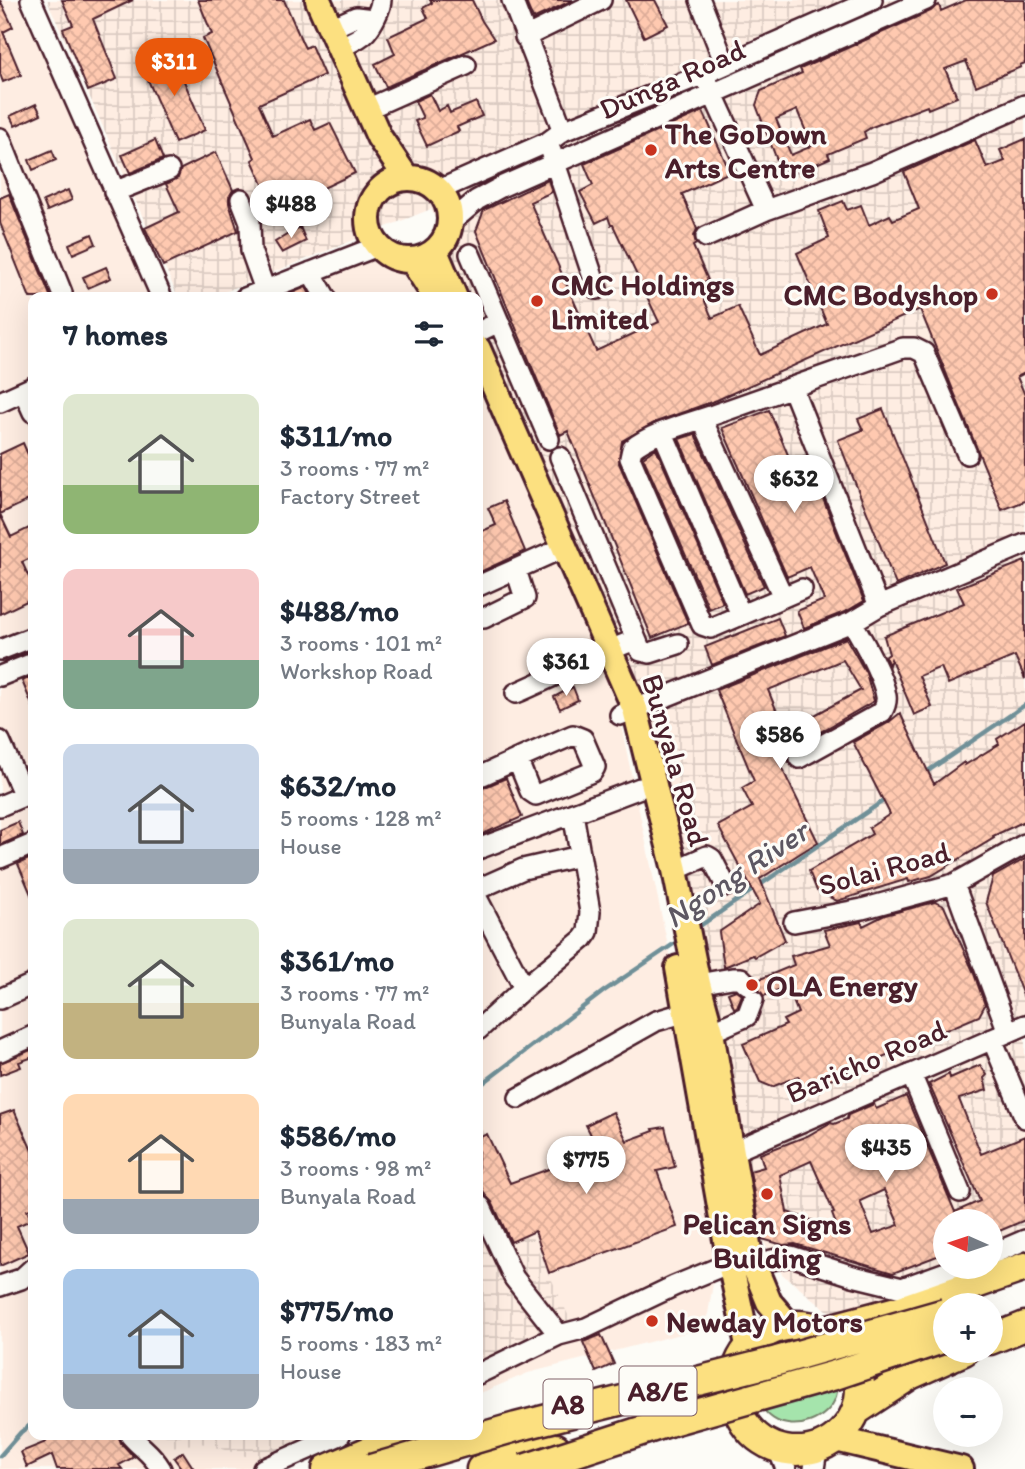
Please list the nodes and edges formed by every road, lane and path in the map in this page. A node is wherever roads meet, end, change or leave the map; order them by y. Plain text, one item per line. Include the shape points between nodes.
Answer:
1 (31, 0) edge
2 (318, 0) edge
3 (381, 0) edge
4 (512, 0) edge
5 (601, 0) edge
6 (701, 0) edge
7 (872, 0) edge
8 (926, 0) edge
9 (525, 37) junction
10 (335, 38) junction
11 (725, 64) junction
12 (466, 65) dead end
13 (704, 74) junction
14 (712, 93) junction
15 (1025, 105) edge
16 (367, 109) junction
17 (555, 136) junction
18 (379, 137) junction
19 (0, 138) edge
20 (555, 163) junction
21 (169, 170) dead end
22 (406, 177) junction
23 (381, 189) junction
24 (439, 190) junction
25 (114, 192) junction
26 (241, 199) dead end
27 (766, 211) junction
28 (450, 223) junction
29 (706, 237) dead end
30 (378, 246) junction
31 (470, 254) dead end
32 (424, 256) junction
33 (311, 272) junction
34 (597, 289) dead end
35 (265, 290) junction
36 (62, 292) edge
37 (159, 292) edge
38 (260, 292) edge
39 (323, 292) edge
40 (434, 292) edge
41 (451, 292) edge
42 (499, 322) junction
43 (483, 330) edge
44 (483, 361) edge
45 (792, 387) junction
46 (28, 389) edge
47 (483, 393) edge
48 (0, 402) edge
49 (702, 419) junction
50 (663, 433) junction
51 (549, 439) dead end
52 (967, 454) dead end
53 (561, 457) dead end
54 (1025, 544) edge
55 (559, 549) junction
56 (516, 570) junction
57 (483, 584) edge
58 (802, 589) dead end
59 (782, 597) junction
60 (880, 606) junction
61 (741, 615) junction
62 (484, 618) dead end
63 (852, 622) junction
64 (28, 639) edge
65 (635, 640) junction
66 (678, 644) dead end
67 (0, 650) edge
68 (603, 652) junction
69 (28, 665) edge
70 (0, 676) edge
71 (516, 693) dead end
72 (628, 712) junction
73 (0, 741) edge
74 (799, 758) dead end
75 (517, 759) junction
76 (483, 775) dead end
77 (578, 778) junction
78 (640, 788) junction
79 (28, 792) edge
80 (28, 794) edge
81 (0, 806) edge
82 (582, 810) junction
83 (1025, 845) edge
84 (28, 846) edge
85 (483, 847) edge
86 (580, 856) junction
87 (0, 858) edge
88 (675, 870) junction
89 (954, 884) junction
90 (726, 886) dead end
91 (483, 887) edge
92 (483, 910) edge
93 (794, 922) dead end
94 (698, 985) junction
95 (28, 986) edge
96 (524, 988) junction
97 (0, 999) edge
98 (687, 1012) junction
99 (483, 1025) edge
100 (711, 1032) junction
101 (1008, 1032) edge
102 (28, 1038) edge
103 (0, 1051) edge
104 (911, 1074) junction
105 (519, 1098) dead end
106 (1025, 1118) edge
107 (732, 1152) junction
108 (960, 1192) dead end
109 (483, 1211) edge
110 (1025, 1240) edge
111 (1003, 1249) edge
112 (742, 1264) junction
113 (1025, 1266) edge
114 (28, 1273) edge
115 (933, 1277) edge
116 (0, 1286) edge
117 (1025, 1286) edge
118 (1003, 1294) edge
119 (1025, 1309) edge
120 (933, 1316) edge
121 (1003, 1317) edge
122 (788, 1324) junction
123 (1025, 1326) edge
124 (825, 1330) junction
125 (559, 1335) junction
126 (1003, 1335) edge
127 (933, 1342) edge
128 (743, 1354) junction
129 (937, 1363) edge
130 (483, 1372) edge
131 (569, 1404) junction
132 (857, 1410) junction
133 (483, 1423) edge
134 (483, 1437) edge
135 (483, 1438) edge
136 (134, 1440) edge
137 (329, 1440) edge
138 (404, 1440) edge
139 (471, 1440) edge
140 (478, 1440) edge
141 (773, 1451) edge
142 (822, 1452) edge
143 (533, 1460) edge
144 (160, 1469) edge
145 (263, 1469) edge
146 (327, 1469) edge
147 (371, 1469) edge
148 (405, 1469) edge
149 (481, 1469) edge
150 (518, 1469) edge
151 (961, 1469) edge

1 - 25 street
2 - 10 main road
3 - 10 street via 379,13 365,33
4 - 9 street
5 - 9 street
6 - 11 street
7 - 11 street, Dunga Road
8 - 14 street, Dunga Road
9 - 17 street
10 - 16 main road
11 - 13 street, Dunga Road
12 - 16 street
13 - 14 street
13 - 17 street, Dunga Road
14 - 20 street, Dunga Road
14 - 27 street
15 - 27 street via 872,172
16 - 18 main road
17 - 20 street
17 - 24 street, Dunga Road
18 - 22 main road
18 - 23 main road
19 - 36 street
20 - 28 street, Dunga Road via 477,200
20 - 34 street
21 - 25 street
22 - 23 main road
22 - 24 main road
23 - 30 main road via 368,217
24 - 28 main road via 448,205
25 - 37 street
26 - 35 street via 250,222 251,251
27 - 29 street
28 - 32 main road via 445,238
30 - 32 main road via 400,259
30 - 33 street
31 - 42 street
32 - 40 main road
32 - 41 main road
33 - 35 street
33 - 39 street
35 - 38 street
42 - 43 street
42 - 51 street
44 - 55 main road, Bunyala Road
45 - 49 street
45 - 52 street via 914,348 924,353
45 - 60 street
46 - 48 street
47 - 55 main road, Bunyala Road
49 - 50 street
49 - 59 street
50 - 61 street
50 - 61 street via 638,443 630,458 702,625 711,628
53 - 65 street
54 - 60 street
55 - 56 street
55 - 68 main road, Bunyala Road
56 - 57 street
56 - 62 street via 525,598
58 - 59 street
59 - 61 street
60 - 63 street
63 - 72 street
63 - 74 street via 877,671 886,703 882,712
64 - 67 street
65 - 66 street via 645,653
65 - 68 street
68 - 71 street
68 - 72 main road, Bunyala Road
69 - 70 street
72 - 78 main road, Bunyala Road
72 - 88 main road, Bunyala Road
73 - 79 street
75 - 76 street
75 - 77 street via 530,792 536,795
75 - 77 street via 573,735 583,739 596,767
77 - 82 street
78 - 82 street
78 - 98 main road, Bunyala Road
80 - 81 street
82 - 85 street
82 - 86 street
83 - 89 street, Solai Road
84 - 87 street
86 - 91 street via 523,869
86 - 96 street via 590,912 588,932
88 - 90 street via 707,856
88 - 94 main road, Bunyala Road
89 - 93 street, Solai Road
89 - 101 street
92 - 96 street
94 - 100 main road, Bunyala Road
94 - 100 street via 741,978 750,992 747,1016
95 - 97 street
96 - 99 street
98 - 105 street via 656,1021
98 - 112 main road, Bunyala Road
100 - 107 main road, Bunyala Road
101 - 104 street, Baricho Road
101 - 106 street
102 - 103 street
104 - 107 street, Baricho Road
104 - 108 street
107 - 112 main road, Bunyala Road
109 - 125 street via 514,1278
110 - 111 street
112 - 115 street via 791,1256 902,1288
112 - 122 main road, Bunyala Road
112 - 125 street via 674,1286 586,1328
112 - 128 main road, Bunyala Road
113 - 124 highway via 928,1301
114 - 116 street
117 - 118 highway
119 - 121 highway
120 - 134 highway, A8/E, bridge
122 - 124 highway
122 - 128 highway, A8 via 770,1330
123 - 126 highway
124 - 132 highway via 853,1356 860,1374
125 - 130 street
127 - 143 highway, A8/E, bridge
128 - 131 highway, A8 via 629,1391
128 - 141 highway via 734,1386 736,1404 743,1421
129 - 132 highway
131 - 133 highway
131 - 135 highway, A8
132 - 142 highway
136 - 144 street via 151,1453
137 - 145 street
138 - 146 highway
139 - 147 highway, A8/E, bridge
140 - 148 highway, A8
141 - 142 highway, A8
141 - 143 highway, A8 via 716,1423 696,1422
142 - 151 main road
143 - 149 highway, A8
143 - 150 highway

